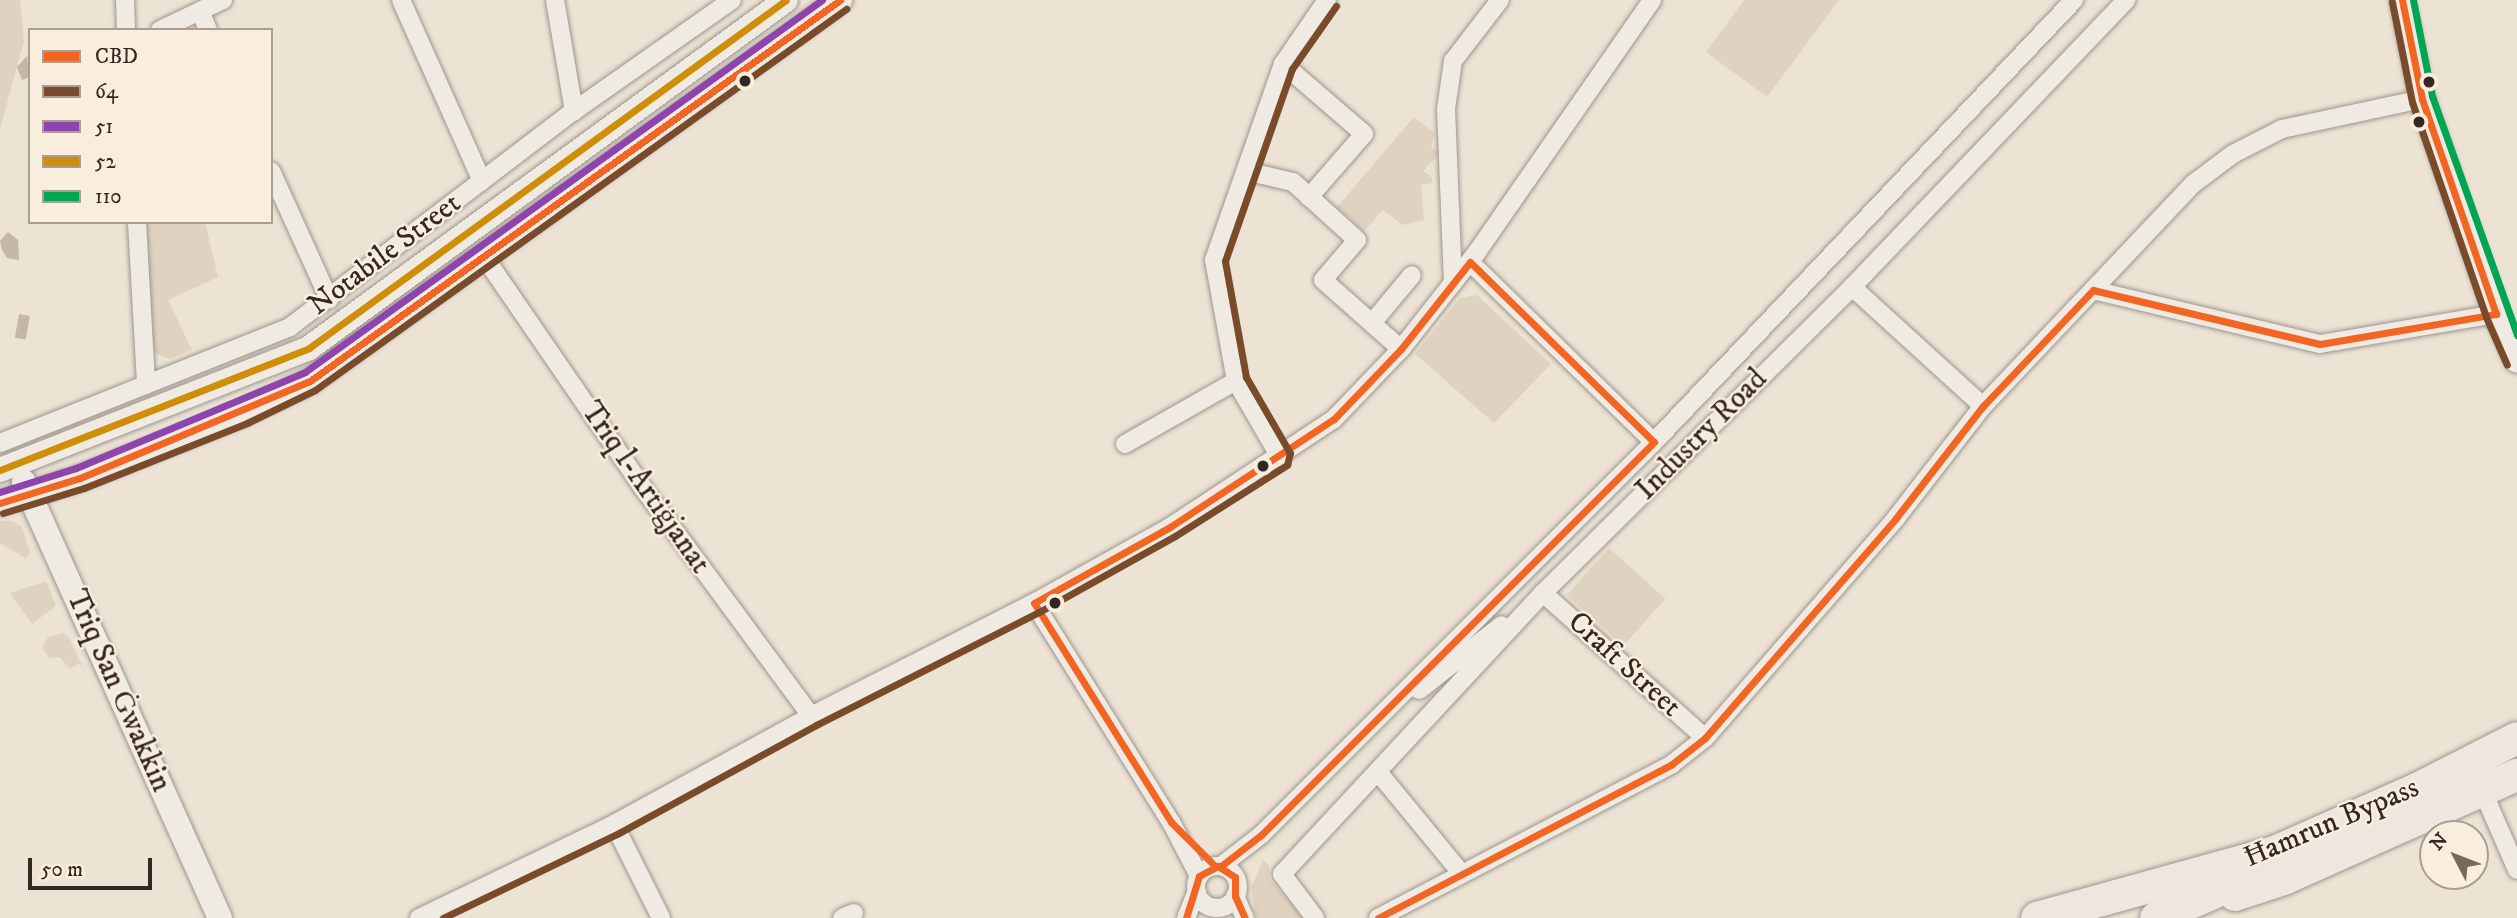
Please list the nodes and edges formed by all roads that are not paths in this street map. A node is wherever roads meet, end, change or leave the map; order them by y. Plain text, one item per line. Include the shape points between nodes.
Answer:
1 (125, 0) edge
2 (223, 0) edge
3 (401, 0) edge
4 (555, 0) edge
5 (732, 0) edge
6 (786, 0) edge
7 (840, 0) edge
8 (1327, 0) edge
9 (1500, 0) edge
10 (1652, 0) edge
11 (2074, 0) edge
12 (2126, 0) edge
13 (2402, 0) edge
14 (200, 11) junction
15 (126, 28) edge
16 (164, 28) edge
17 (207, 28) edge
18 (1283, 64) junction
19 (2422, 99) junction
20 (574, 111) junction
21 (1246, 171) junction
22 (273, 175) edge
23 (482, 181) junction
24 (1309, 197) junction
25 (137, 224) edge
26 (483, 255) junction
27 (1470, 262) junction
28 (1412, 275) dead end
29 (1453, 283) junction
30 (1852, 287) junction
31 (2093, 290) junction
32 (329, 299) junction
33 (2496, 314) junction
34 (1372, 323) junction
35 (1401, 349) junction
36 (2517, 361) edge
37 (1236, 381) junction
38 (146, 385) junction
39 (1983, 407) junction
40 (0, 442) edge
41 (1654, 442) junction
42 (1125, 444) dead end
43 (1280, 457) junction
44 (9, 466) edge
45 (27, 495) junction
46 (0, 503) edge
47 (1544, 593) junction
48 (1034, 603) junction
49 (811, 716) junction
50 (2517, 720) edge
51 (1705, 738) junction
52 (2517, 738) edge
53 (1357, 739) junction
54 (2517, 751) edge
55 (1378, 772) junction
56 (2517, 775) edge
57 (2483, 792) junction
58 (2421, 795) junction
59 (1171, 822) junction
60 (614, 824) junction
61 (1261, 835) junction
62 (1218, 866) junction
63 (2517, 870) edge
64 (1462, 874) junction
65 (1198, 884) junction
66 (2141, 891) junction
67 (1223, 905) edge
68 (212, 916) edge
69 (419, 918) edge
70 (661, 918) edge
71 (1186, 918) edge
72 (1245, 918) edge
73 (1315, 918) edge
74 (1378, 918) edge
75 (2037, 918) edge
76 (2156, 918) edge
77 (2163, 918) edge

1 - 15 street
2 - 14 street
3 - 23 street
4 - 20 street
5 - 20 street, Notabile Street
6 - 44 main road via 309,348
7 - 26 main road
8 - 18 street
9 - 29 street via 1453,61 1446,109
10 - 27 street
11 - 41 street, Industry Road
12 - 30 street, Industry Road
13 - 19 main road
14 - 16 street
14 - 17 street
18 - 21 street
18 - 24 street via 1364,134
19 - 31 street via 2282,129 2232,154 2193,184
19 - 33 main road
20 - 23 street, Notabile Street
21 - 24 street via 1293,182
21 - 37 street via 1214,260
22 - 32 street
23 - 32 street, Notabile Street
24 - 34 street via 1357,240 1323,280
25 - 38 street
26 - 45 main road via 310,380 230,418
26 - 49 street, Triq l-Artiġjanat via 643,488
27 - 29 street
27 - 41 street
28 - 34 street
29 - 35 street
30 - 39 street
30 - 47 street, Industry Road
31 - 33 street via 2320,344
31 - 39 street
32 - 38 street, Notabile Street via 290,327
33 - 36 main road
34 - 35 street
35 - 43 street via 1334,419
37 - 42 street
37 - 43 street
38 - 40 street, Notabile Street
39 - 51 street via 1896,518
41 - 53 street, Industry Road
43 - 48 street via 1170,527
44 - 45 main road, Triq San Ġwakkin
45 - 46 main road
45 - 68 main road, Triq San Ġwakkin via 83,608
47 - 51 street, Craft Street
47 - 53 street
47 - 55 street, Industry Road
48 - 49 street
48 - 59 street
49 - 60 street
50 - 66 highway via 2479,743 2267,841
51 - 64 street via 1672,764
52 - 58 highway, Ħamrun Bypass
53 - 61 street, Industry Road
54 - 58 highway, Ħamrun Bypass
55 - 64 street
55 - 73 street, Industry Road via 1282,874
56 - 57 highway
57 - 63 street
57 - 77 highway via 2284,879
58 - 66 highway, Ħamrun Bypass via 2275,852
58 - 76 highway, Ħamrun Bypass
59 - 62 street
59 - 65 street
60 - 69 street
60 - 70 street
61 - 62 street, Industry Road
61 - 67 street, Industry Road
62 - 65 street, Industry Road
62 - 67 street
64 - 74 street
65 - 67 street
65 - 71 street
66 - 75 highway
67 - 72 street

